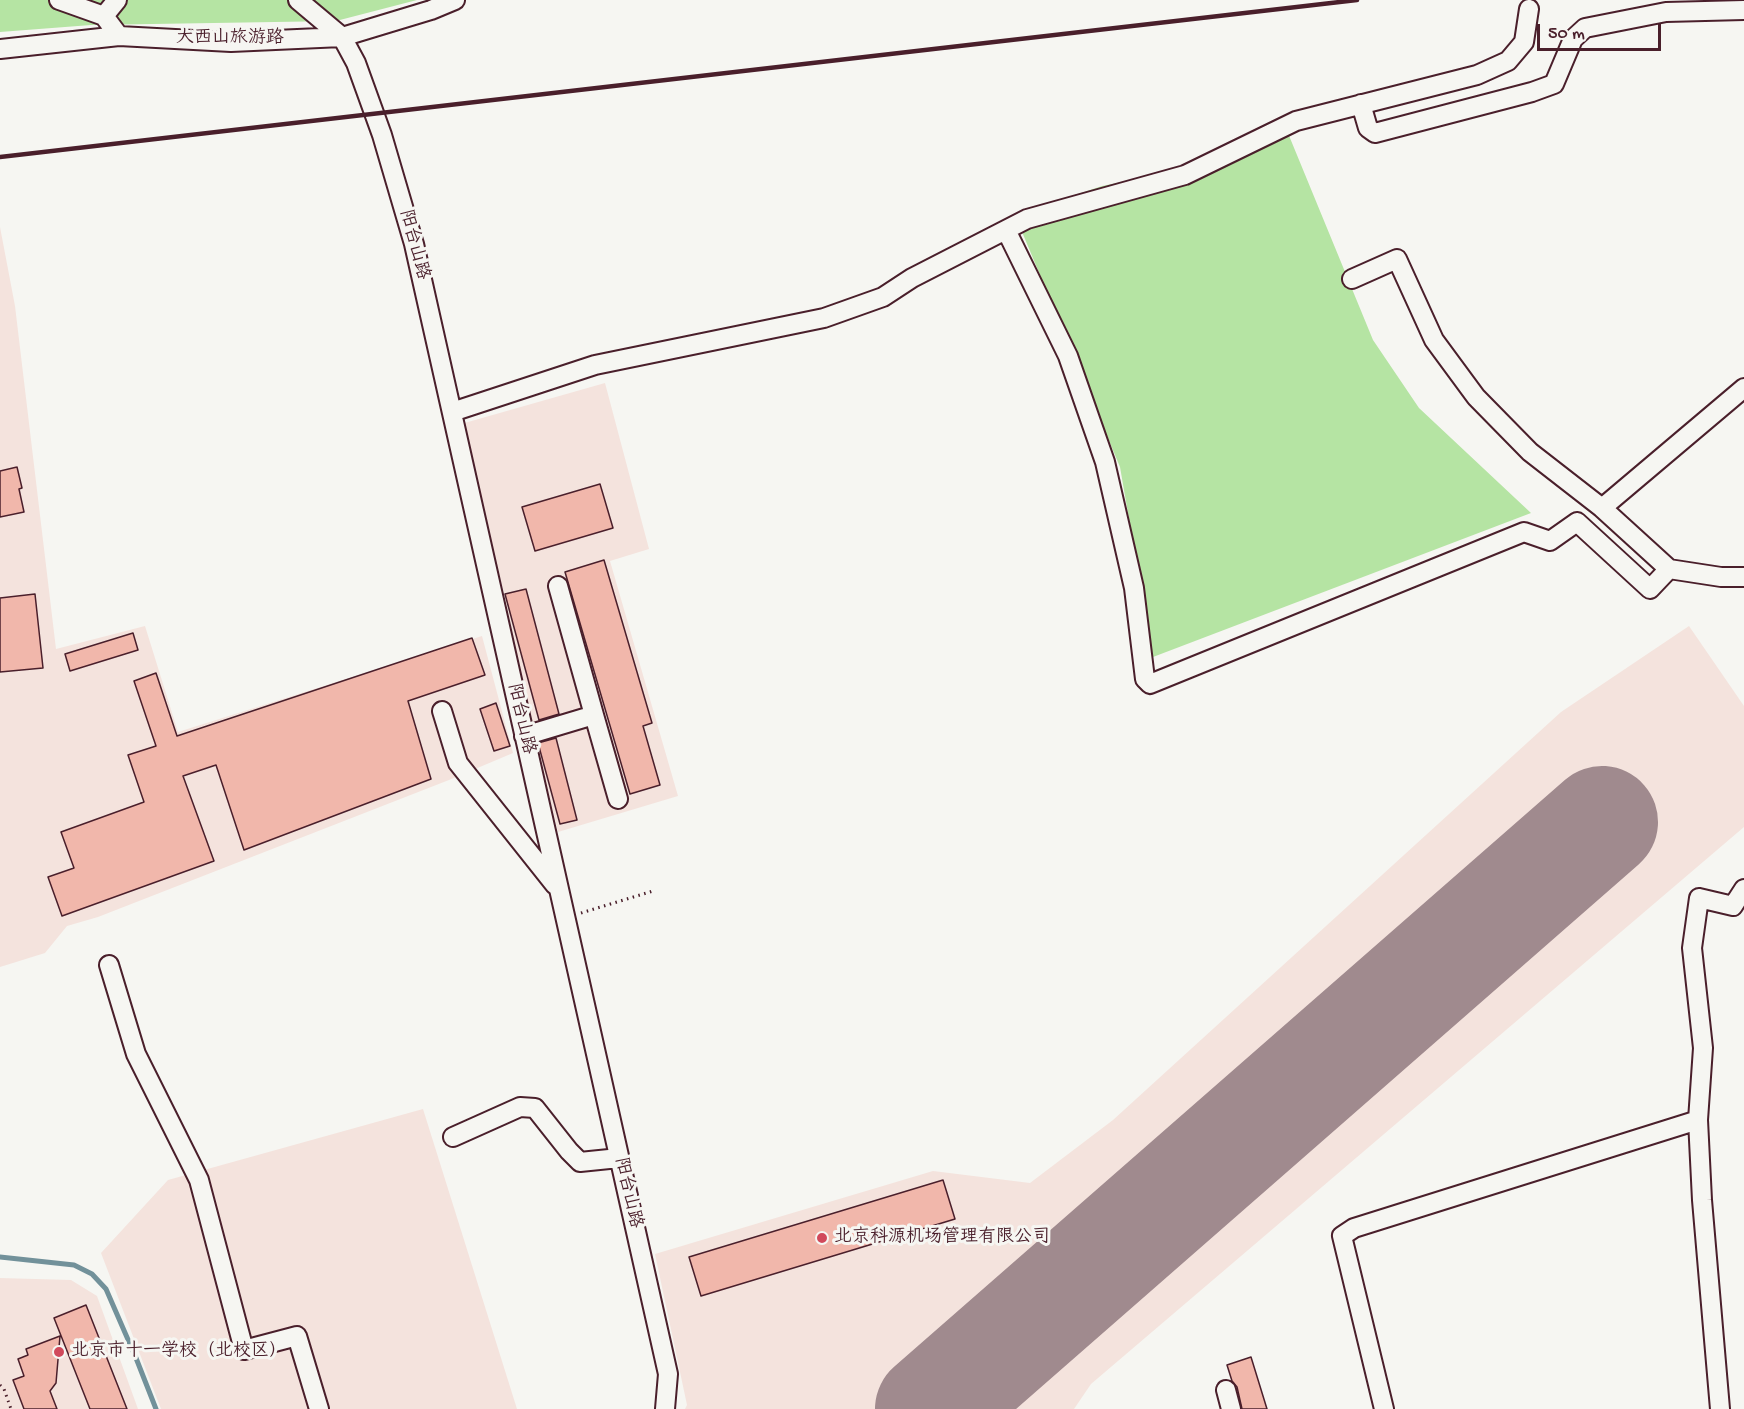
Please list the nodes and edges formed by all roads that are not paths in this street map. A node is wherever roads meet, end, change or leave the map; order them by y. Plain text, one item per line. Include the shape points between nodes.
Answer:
1 (59, 0) edge
2 (117, 0) edge
3 (298, 0) edge
4 (455, 0) edge
5 (1529, 9) dead end
6 (1744, 9) edge
7 (104, 16) junction
8 (119, 36) junction
9 (342, 37) junction
10 (0, 49) edge
11 (1361, 104) junction
12 (1006, 230) junction
13 (1352, 279) dead end
14 (1744, 388) edge
15 (453, 412) junction
16 (1602, 508) junction
17 (1669, 569) junction
18 (1744, 577) edge
19 (558, 586) dead end
20 (442, 711) dead end
21 (594, 715) junction
22 (524, 736) junction
23 (618, 800) dead end
24 (558, 889) junction
25 (1744, 889) edge
26 (109, 965) dead end
27 (1698, 1120) junction
28 (453, 1137) dead end
29 (619, 1158) junction
30 (1226, 1390) dead end
31 (319, 1409) edge
32 (665, 1409) edge
33 (1231, 1409) edge
34 (1384, 1409) edge
35 (1720, 1409) edge

1 - 7 street
2 - 7 street
3 - 9 street
4 - 9 street, 大西山旅游路
5 - 11 street via 1524,42 1508,61 1477,75
6 - 11 street via 1666,12 1585,28 1573,39 1554,84 1375,133 1368,128
7 - 8 street
8 - 9 street, 大西山旅游路 via 231,42
8 - 10 street, 大西山旅游路
9 - 15 street, 阳台山路 via 356,63 382,135 411,233
11 - 12 street via 1296,121 1185,175 1027,219
12 - 15 street via 883,297 824,318 595,365
12 - 17 street via 1068,356 1105,462 1134,588 1145,679 1150,684 1524,532 1550,541 1577,522 1650,590
13 - 16 street via 1397,259 1434,340 1476,397 1530,452
14 - 16 street
15 - 22 street, 阳台山路
16 - 17 street
17 - 18 street
19 - 21 street
20 - 24 street via 458,763
21 - 22 street
21 - 23 street
22 - 24 street, 阳台山路
24 - 29 street, 阳台山路
25 - 27 street via 1732,906 1699,898 1692,948 1703,1048
26 - 31 street via 136,1054 200,1180 244,1350 297,1336
27 - 34 street via 1354,1228 1342,1236
27 - 35 street
28 - 29 street via 520,1107 535,1108 580,1162
29 - 32 street, 阳台山路 via 668,1374
30 - 33 street

